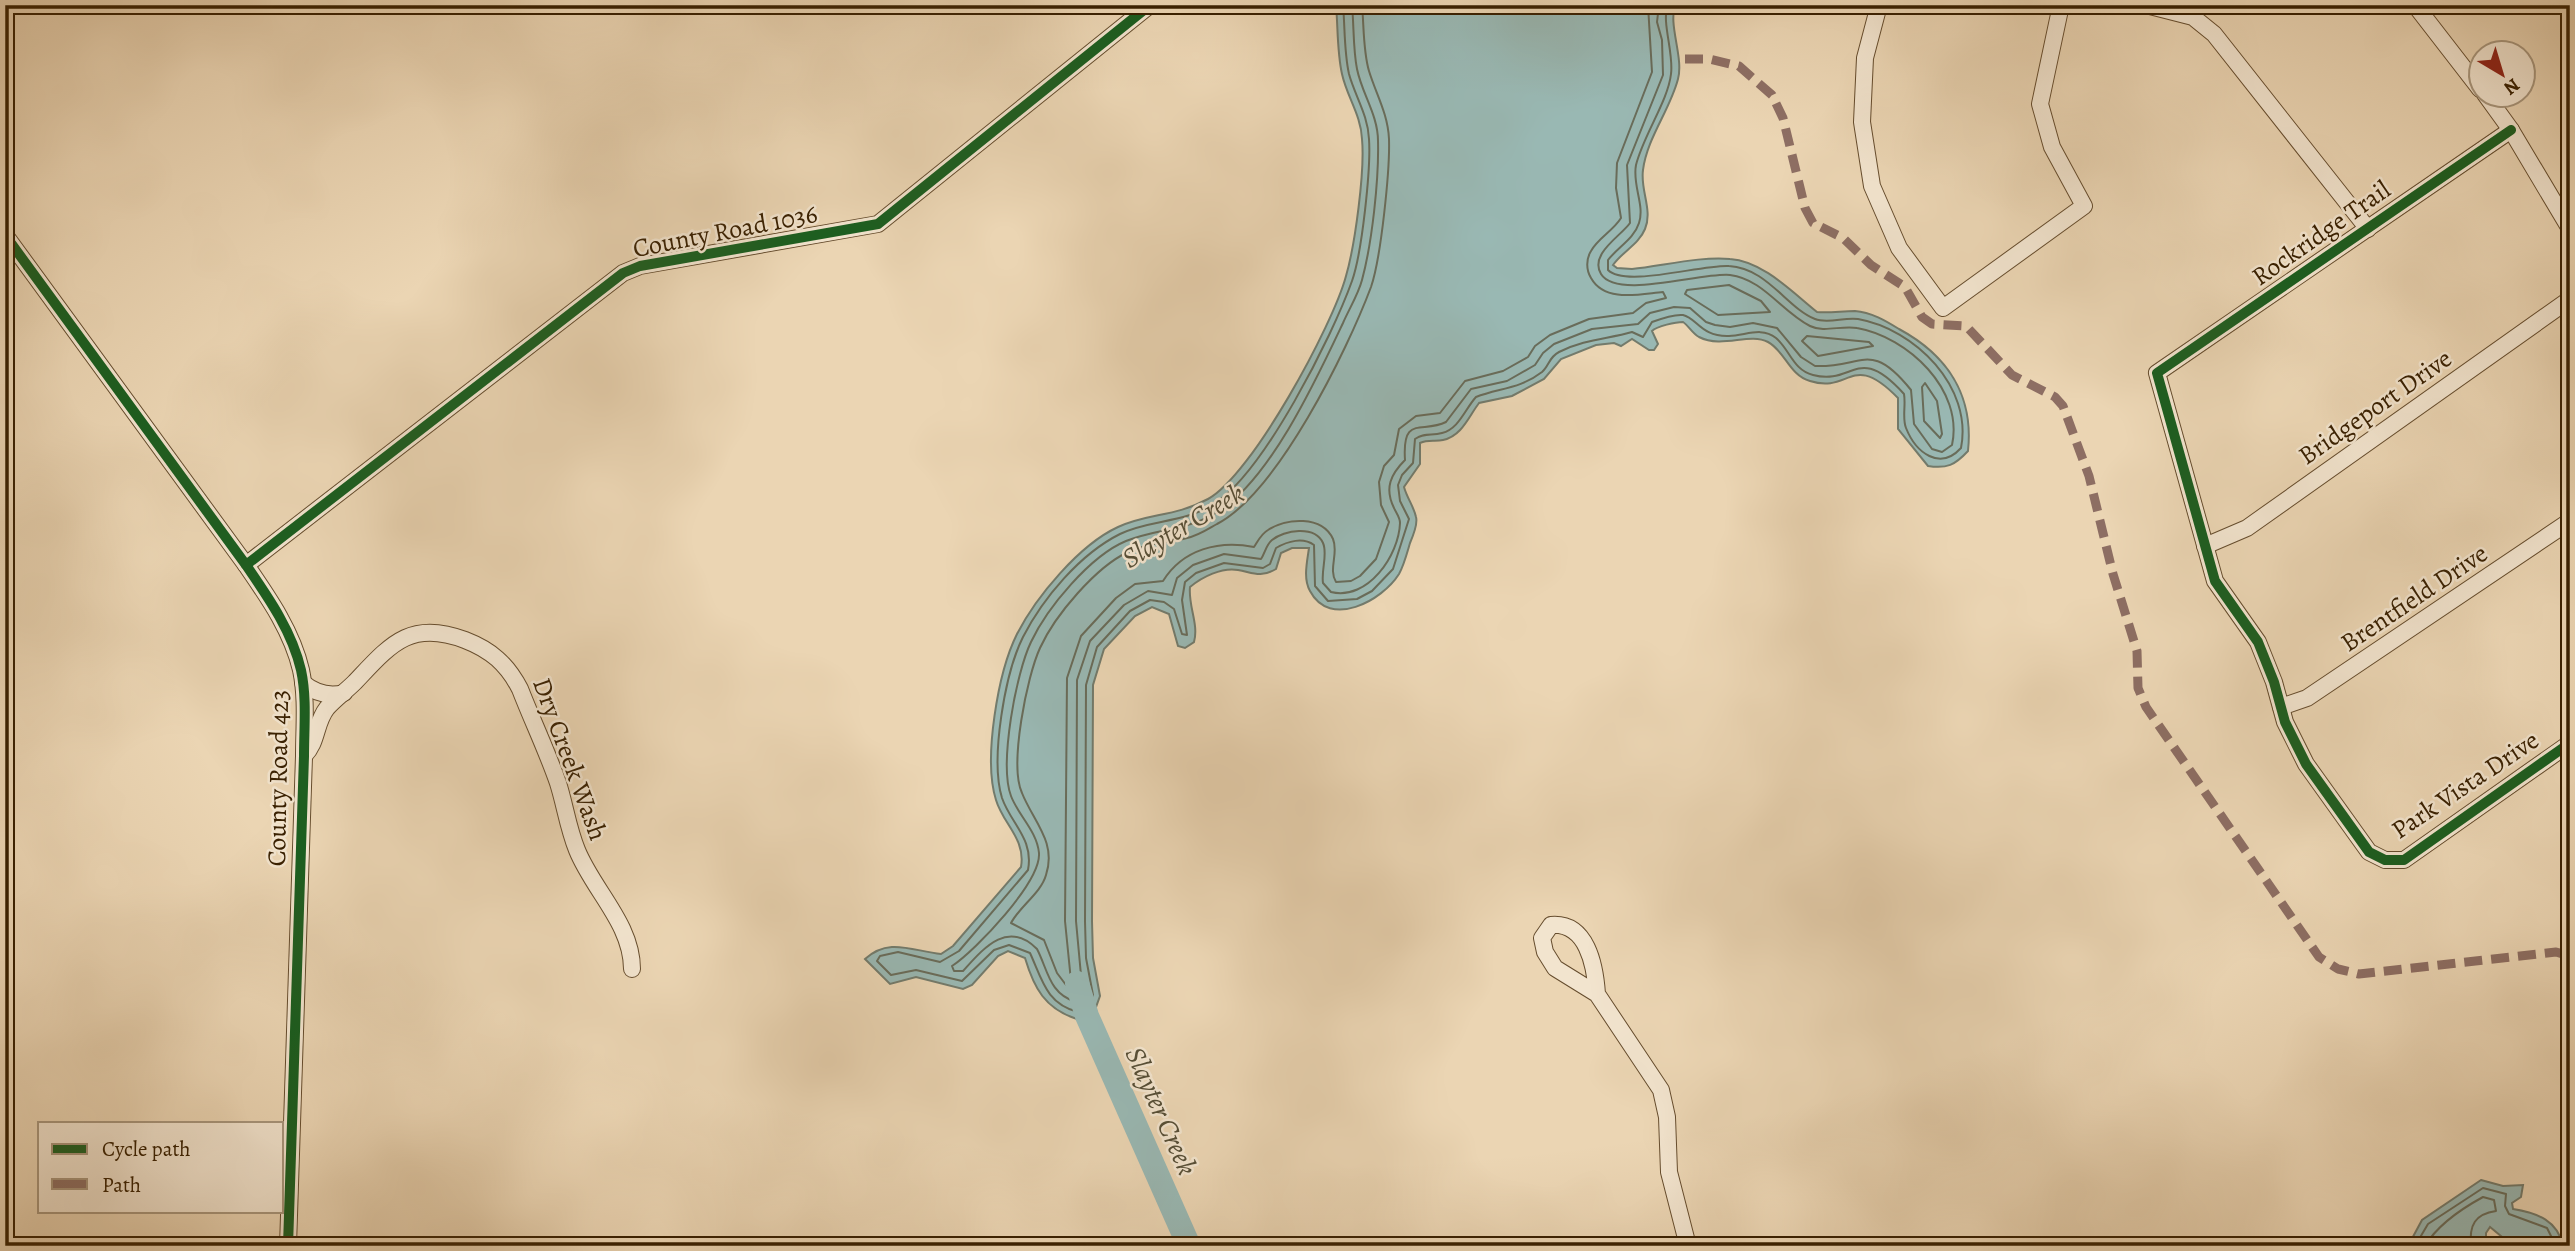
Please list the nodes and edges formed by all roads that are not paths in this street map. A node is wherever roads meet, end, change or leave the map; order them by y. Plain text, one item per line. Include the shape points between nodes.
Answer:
1 (1150, 5) edge
2 (1879, 5) edge
3 (2060, 5) edge
4 (2146, 5) edge
5 (2415, 5) edge
6 (2466, 71) edge
7 (2495, 108) edge
8 (2511, 130) junction
9 (2368, 229) junction
10 (2570, 229) edge
11 (5, 235) edge
12 (2570, 299) edge
13 (2570, 521) edge
14 (2205, 546) junction
15 (246, 565) junction
16 (303, 683) junction
17 (344, 692) junction
18 (2281, 707) junction
19 (2570, 743) edge
20 (304, 756) junction
21 (632, 969) dead end
22 (1597, 994) dead end
23 (288, 1246) edge
24 (1688, 1246) edge

1 - 15 street, County Road 1036 via 878,224 640,266 623,273
2 - 3 street via 1865,58 1862,122 1872,186 1899,248 1943,308 2084,206 2052,147 2039,104
4 - 9 street via 2193,17 2214,34
5 - 6 street
7 - 8 street
8 - 9 street, Rockridge Trail
8 - 10 street
9 - 14 street, Rockridge Trail via 2157,373
11 - 15 street, County Road 423
12 - 14 street, Bridgeport Drive via 2247,528
13 - 18 street, Brentfield Drive via 2306,698
14 - 18 street via 2215,581 2258,642
15 - 16 street, County Road 423 via 280,617
16 - 17 street via 319,693
16 - 20 street, County Road 423
17 - 20 street, Dry Creek Wash via 323,714 316,740
17 - 21 street, Dry Creek Wash via 383,651 413,634 443,632 498,658 520,689 558,784 575,846 622,927
18 - 19 street, Park Vista Drive via 2306,764 2369,852 2385,860 2404,860
20 - 23 street, County Road 423
22 - 24 street via 1661,1090 1669,1172

